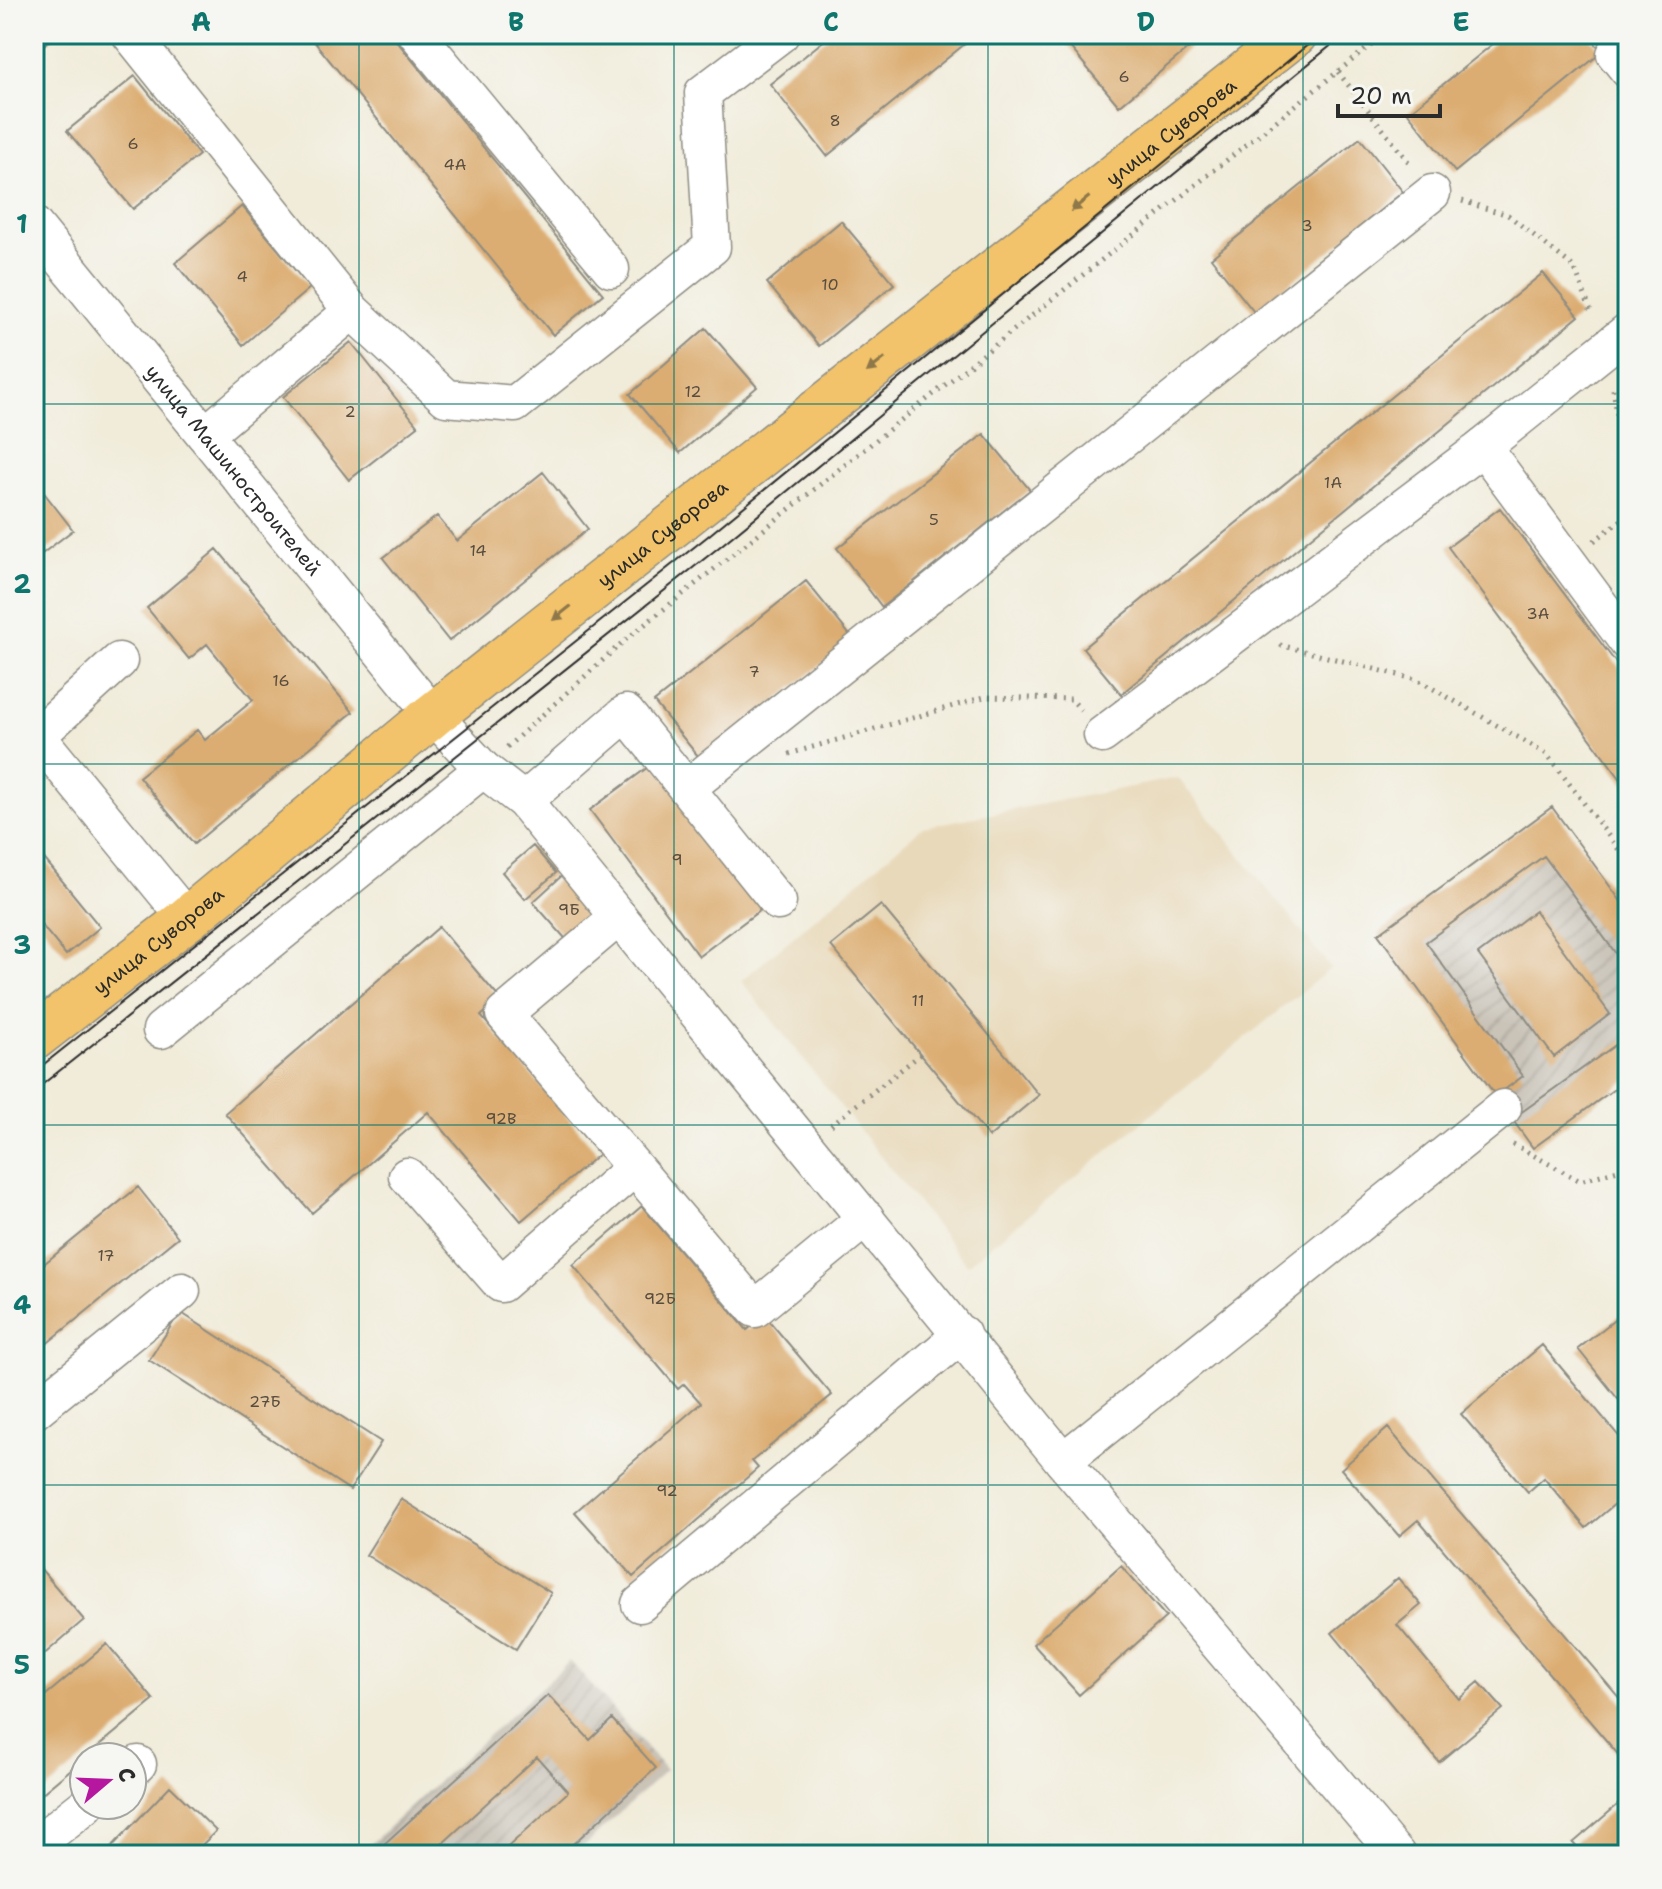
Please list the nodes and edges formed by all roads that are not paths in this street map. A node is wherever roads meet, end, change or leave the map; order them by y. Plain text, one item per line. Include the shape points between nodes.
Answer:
1 (130, 34) edge
2 (417, 34) edge
3 (781, 34) edge
4 (1295, 34) edge
5 (1432, 193) road end
6 (34, 225) edge
7 (611, 269) dead end
8 (352, 311) junction
9 (1617, 340) edge
10 (205, 435) junction
11 (1483, 447) junction
12 (1628, 643) edge
13 (119, 661) dead end
14 (433, 715) junction
15 (1102, 735) road end
16 (483, 769) junction
17 (687, 788) junction
18 (524, 801) junction
19 (778, 902) dead end
20 (619, 917) junction
21 (187, 919) junction
22 (161, 1030) dead end
23 (34, 1038) edge
24 (1492, 1117) road end
25 (634, 1168) junction
26 (407, 1176) dead end
27 (866, 1218) junction
28 (182, 1291) dead end
29 (962, 1334) junction
30 (34, 1411) edge
31 (1063, 1461) junction
32 (640, 1604) dead end
33 (68, 1819) edge
34 (34, 1846) edge
35 (1397, 1855) edge

1 - 8 street
2 - 7 street
3 - 8 street via 703,93 712,247 515,404 446,398
4 -> 14 main road, улица Суворова
5 - 17 street
6 - 10 street, улица Машиностроителей
8 - 10 street
9 - 11 street
10 - 14 street, улица Машиностроителей
11 - 12 street
11 - 15 street
13 - 21 street via 37,736
14 - 16 street, улица Машиностроителей
14 - 21 main road, улица Суворова
16 - 18 street, улица Машиностроителей
16 - 22 street
17 - 18 street via 626,713
17 - 19 street
18 - 20 street, улица Машиностроителей
20 - 25 street via 504,1014
20 - 27 street, улица Машиностроителей
21 - 23 main road, улица Суворова
24 - 31 street
25 - 26 street via 501,1284
25 - 27 street via 755,1309
27 - 29 street, улица Машиностроителей
28 - 30 street
29 - 31 street, улица Машиностроителей
29 - 32 street
31 - 35 street, улица Машиностроителей
33 - 34 street

